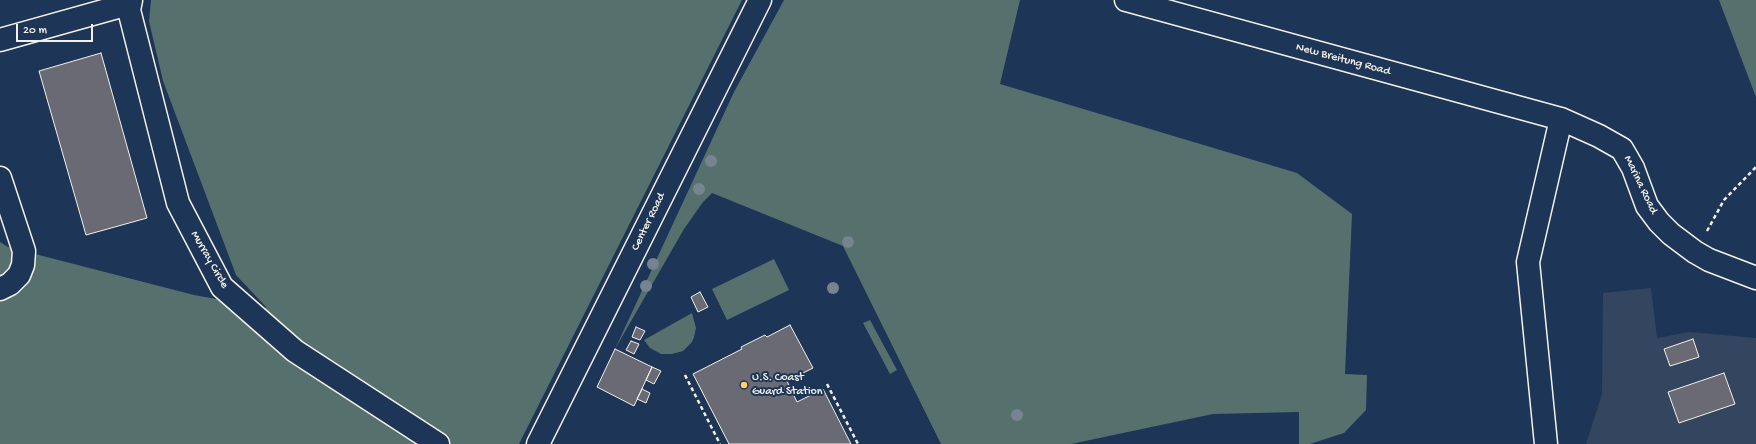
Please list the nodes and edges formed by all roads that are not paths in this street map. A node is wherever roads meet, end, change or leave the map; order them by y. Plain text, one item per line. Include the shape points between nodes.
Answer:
1 (760, 0) edge
2 (1126, 0) edge
3 (127, 4) edge
4 (0, 40) edge
5 (1562, 119) junction
6 (0, 178) edge
7 (1756, 278) edge
8 (0, 289) edge
9 (438, 444) edge
10 (538, 444) edge
11 (1546, 444) edge

1 - 10 street, Center Road
2 - 5 street, New Breitung Road
3 - 4 street
3 - 9 street, Murray Circle via 178,203 222,288 295,351
5 - 7 street, Marina Road via 1622,149 1633,168 1647,206 1658,222 1695,252
5 - 11 street via 1528,262
6 - 8 street via 24,251 19,275

